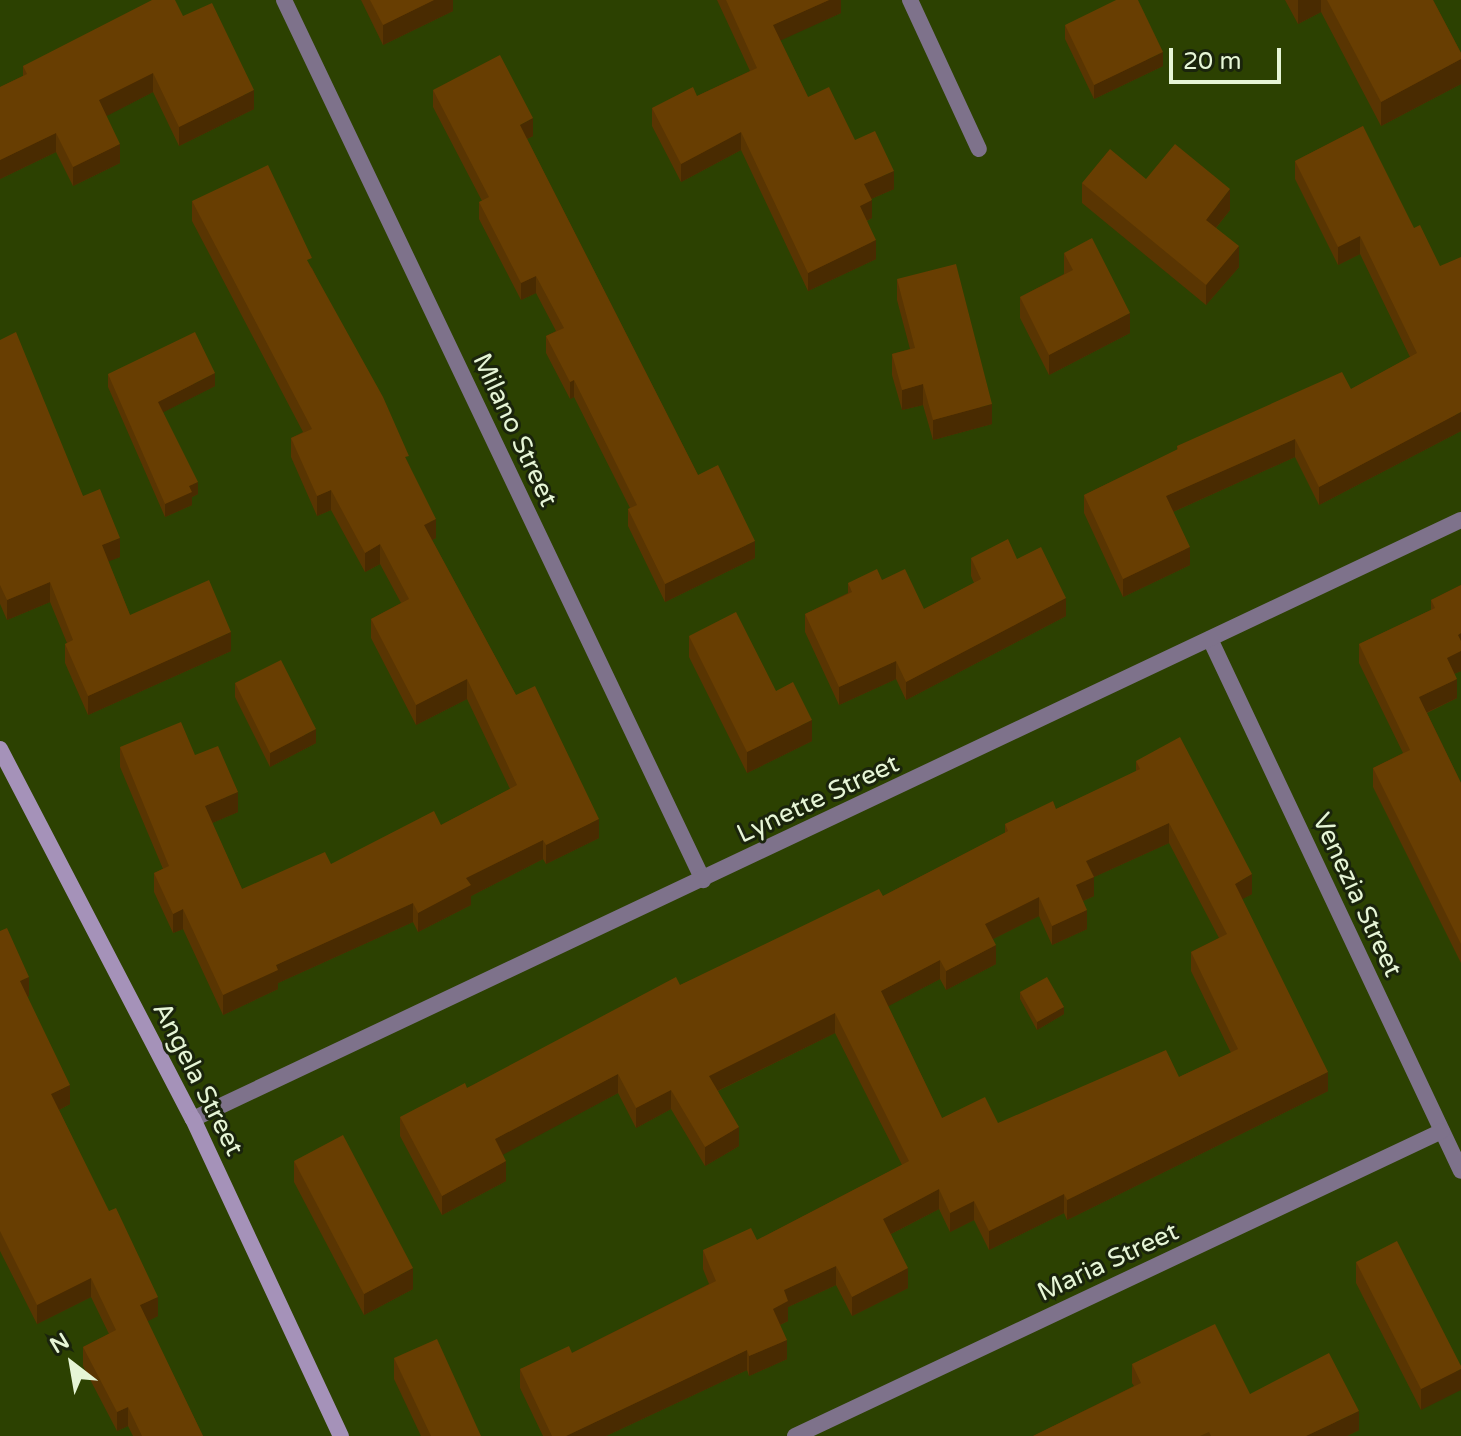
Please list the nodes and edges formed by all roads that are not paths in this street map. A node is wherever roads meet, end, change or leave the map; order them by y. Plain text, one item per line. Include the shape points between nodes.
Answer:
1 (284, 0) edge
2 (910, 0) edge
3 (979, 149) dead end
4 (1461, 520) edge
5 (1210, 639) junction
6 (0, 749) edge
7 (703, 880) junction
8 (193, 1119) junction
9 (1442, 1131) junction
10 (1461, 1171) edge
11 (341, 1436) edge
12 (795, 1436) edge

1 - 7 street, Milano Street
2 - 3 street
4 - 5 street, Lynette Street
5 - 7 street, Lynette Street
5 - 9 street, Venezia Street
6 - 8 street, Angela Street
7 - 8 street, Lynette Street
8 - 11 street, Angela Street
9 - 10 street, Venezia Street
9 - 12 street, Maria Street

